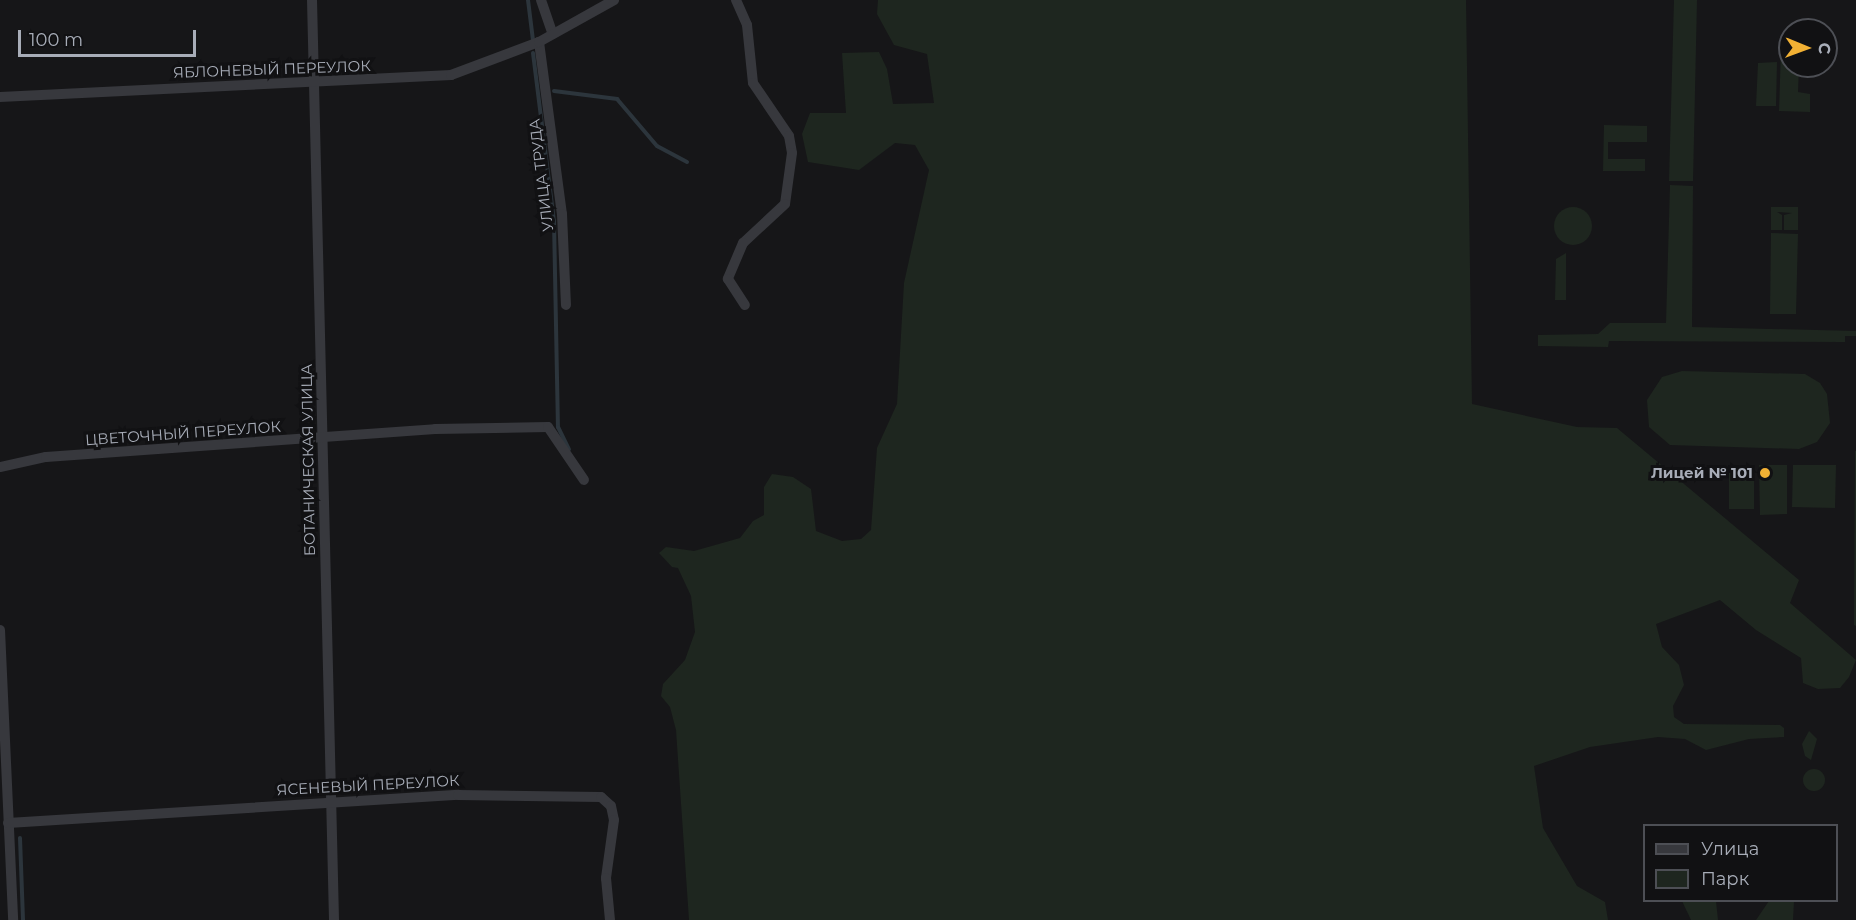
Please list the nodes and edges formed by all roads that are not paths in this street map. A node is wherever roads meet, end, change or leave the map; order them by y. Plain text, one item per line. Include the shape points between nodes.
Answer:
1 (312, 0) edge
2 (542, 0) edge
3 (614, 0) edge
4 (736, 0) edge
5 (553, 34) junction
6 (539, 42) junction
7 (314, 81) junction
8 (0, 97) edge
9 (566, 305) dead end
10 (745, 305) dead end
11 (322, 437) junction
12 (0, 467) edge
13 (584, 480) dead end
14 (0, 630) edge
15 (332, 801) junction
16 (5, 830) edge
17 (13, 920) edge
18 (334, 920) edge
19 (610, 920) edge

1 - 7 street, БОТАНИЧЕСКАЯ УЛИЦА
2 - 5 street
3 - 5 street, ЯБЛОНЕВЫЙ ПЕРЕУЛОК
4 - 10 street via 747,25 753,84 789,136 792,153 785,204 743,243 728,279
5 - 6 street, ЯБЛОНЕВЫЙ ПЕРЕУЛОК
6 - 7 street, ЯБЛОНЕВЫЙ ПЕРЕУЛОК via 451,75
6 - 9 street, УЛИЦА ТРУДА via 562,214
7 - 8 street, ЯБЛОНЕВЫЙ ПЕРЕУЛОК
7 - 11 street, БОТАНИЧЕСКАЯ УЛИЦА
11 - 12 street, ЦВЕТОЧНЫЙ ПЕРЕУЛОК via 46,457
11 - 13 street, ЦВЕТОЧНЫЙ ПЕРЕУЛОК via 548,427
11 - 15 street, БОТАНИЧЕСКАЯ УЛИЦА
14 - 16 street
15 - 16 street, ЯСЕНЕВЫЙ ПЕРЕУЛОК
15 - 18 street, БОТАНИЧЕСКАЯ УЛИЦА
15 - 19 street, ЯСЕНЕВЫЙ ПЕРЕУЛОК via 458,795 601,797 611,806 614,820 606,878
16 - 17 street

